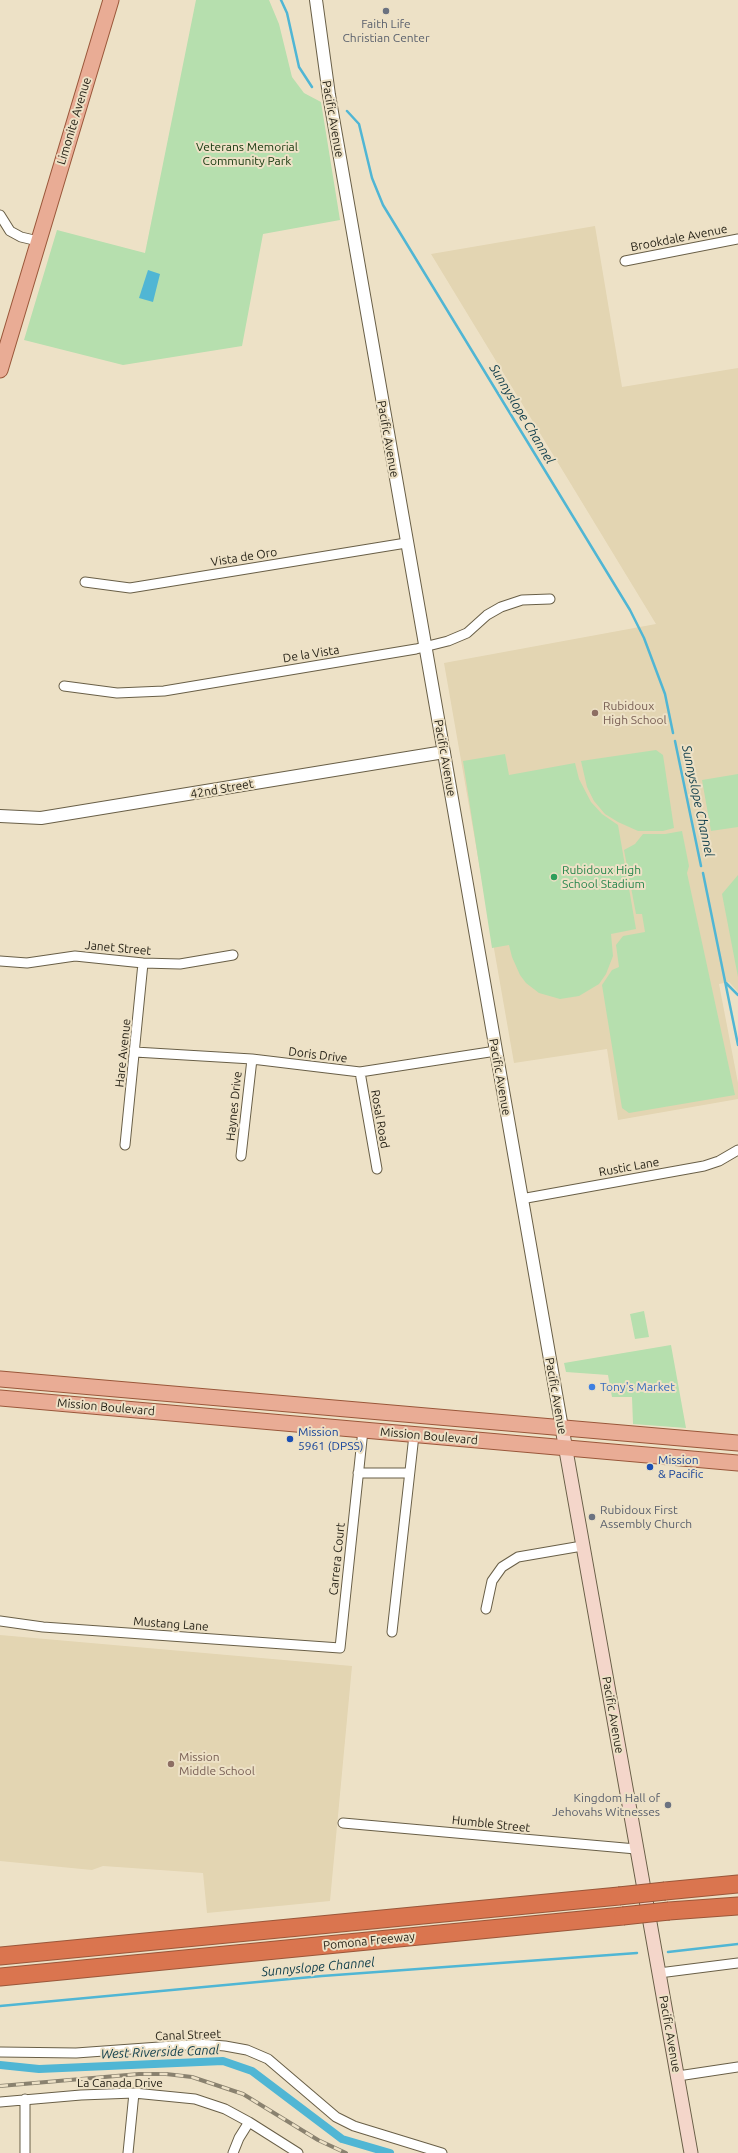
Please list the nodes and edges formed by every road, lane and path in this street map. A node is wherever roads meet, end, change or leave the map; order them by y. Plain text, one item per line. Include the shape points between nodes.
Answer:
1 (111, 0) edge
2 (316, 0) edge
3 (0, 214) edge
4 (738, 239) edge
5 (38, 241) junction
6 (625, 261) dead end
7 (0, 370) edge
8 (406, 543) junction
9 (85, 582) dead end
10 (550, 599) dead end
11 (425, 647) junction
12 (64, 686) dead end
13 (444, 752) junction
14 (0, 816) edge
15 (233, 955) dead end
16 (0, 961) edge
17 (143, 963) junction
18 (496, 1051) junction
19 (135, 1052) junction
20 (252, 1059) junction
21 (360, 1072) junction
22 (125, 1145) dead end
23 (738, 1150) edge
24 (241, 1156) dead end
25 (377, 1169) dead end
26 (521, 1199) junction
27 (0, 1379) edge
28 (0, 1398) edge
29 (562, 1428) junction
30 (363, 1430) junction
31 (414, 1435) junction
32 (738, 1443) edge
33 (565, 1448) junction
34 (738, 1463) edge
35 (358, 1473) junction
36 (409, 1473) junction
37 (582, 1546) junction
38 (486, 1609) dead end
39 (0, 1621) edge
40 (392, 1632) dead end
41 (340, 1648) joint
42 (343, 1823) dead end
43 (636, 1849) junction
44 (738, 1884) edge
45 (738, 1906) edge
46 (0, 1956) edge
47 (738, 1963) edge
48 (659, 1973) junction
49 (0, 1977) edge
50 (0, 2052) edge
51 (738, 2067) edge
52 (678, 2076) junction
53 (134, 2092) junction
54 (25, 2099) junction
55 (0, 2102) edge
56 (249, 2122) junction
57 (25, 2153) edge
58 (128, 2153) edge
59 (233, 2153) edge
60 (298, 2153) edge
61 (442, 2153) edge
62 (691, 2153) edge

1 - 5 main road, Limonite Avenue
2 - 8 street, Pacific Avenue via 329,95
3 - 5 street via 10,231
4 - 6 street, Brookdale Avenue
5 - 7 main road, Limonite Avenue
8 - 9 street, Vista de Oro via 130,588
8 - 11 street, Pacific Avenue
10 - 11 street, De la Vista via 522,600 501,607 487,615 467,633
11 - 12 street, De la Vista via 164,691 116,693
11 - 13 street, Pacific Avenue
13 - 14 street, 42nd Street via 41,818
13 - 18 street, Pacific Avenue
15 - 17 street, Janet Street via 180,964
16 - 17 street, Janet Street via 27,962 75,956
17 - 19 street, Hare Avenue
18 - 21 street, Doris Drive
18 - 26 street, Pacific Avenue
19 - 20 street, Doris Drive
19 - 22 street, Hare Avenue
20 - 21 street, Doris Drive
20 - 24 street, Haynes Drive
21 - 25 street, Rosal Road
23 - 26 street, Rustic Lane via 704,1166
26 - 29 street, Pacific Avenue
27 - 29 main road, Mission Boulevard
28 - 30 main road, Mission Boulevard
29 - 32 main road, Mission Boulevard
29 - 33 main road, Pacific Avenue
30 - 31 main road, Mission Boulevard
30 - 35 street, Carrera Court
31 - 33 main road, Mission Boulevard
31 - 36 street
33 - 34 main road, Mission Boulevard
33 - 37 main road, Pacific Avenue
35 - 36 street
35 - 41 street, Carrera Court
36 - 40 street
37 - 38 street via 518,1557 502,1567 492,1581
37 - 43 main road, Pacific Avenue
39 - 41 street, Mustang Lane via 43,1627
42 - 43 street, Humble Street
43 - 48 main road, Pacific Avenue
44 - 46 highway, Pomona Freeway, bridge
45 - 49 highway, Pomona Freeway, bridge
47 - 48 street
48 - 52 main road, Pacific Avenue
50 - 61 street, Canal Street via 76,2053 202,2044 247,2050 268,2058 336,2117 354,2126
51 - 52 street
52 - 62 main road, Pacific Avenue
53 - 54 street, La Canada Drive
53 - 56 street, La Canada Drive via 196,2098
53 - 58 street
54 - 55 street, La Canada Drive
54 - 57 street
56 - 59 street
56 - 60 street, La Canada Drive

